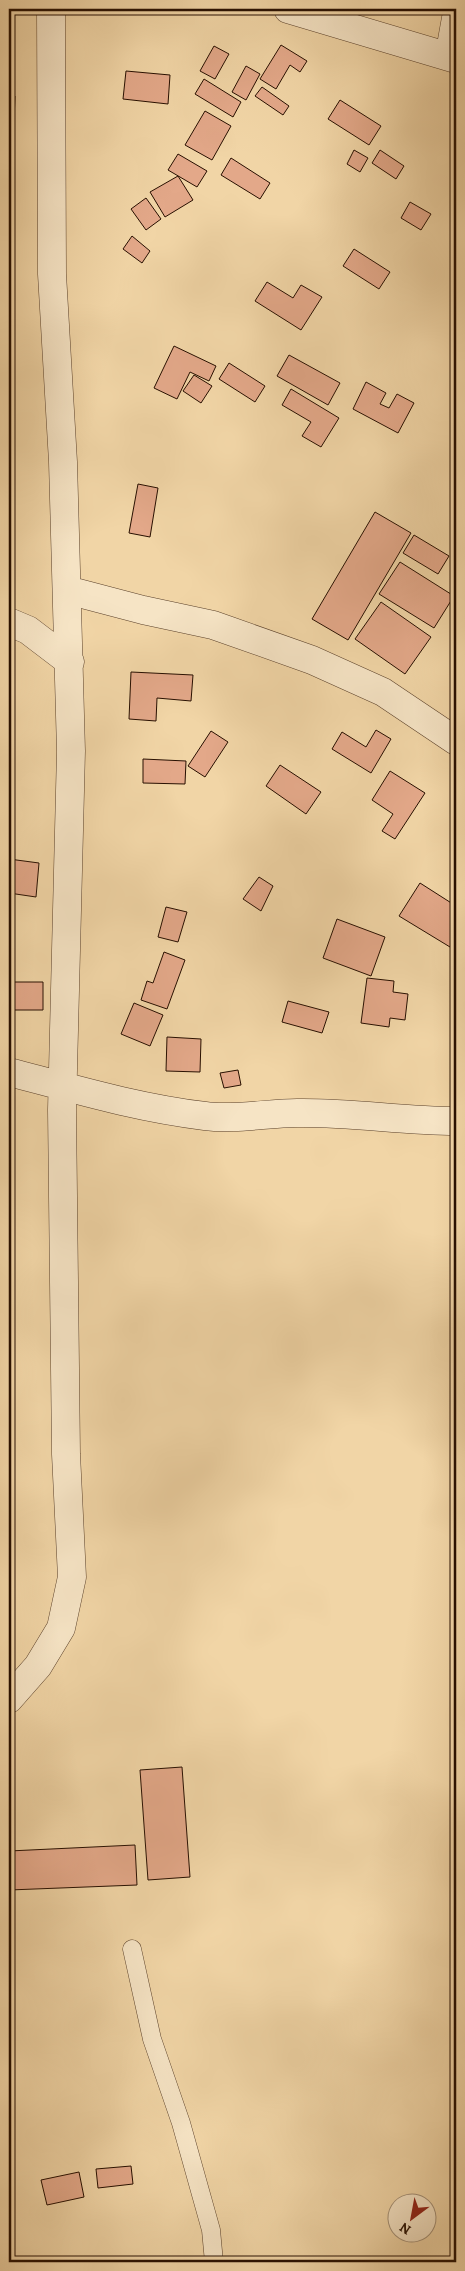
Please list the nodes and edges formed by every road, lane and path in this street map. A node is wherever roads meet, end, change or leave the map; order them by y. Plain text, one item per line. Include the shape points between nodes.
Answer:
1 (51, 9) edge
2 (288, 9) edge
3 (456, 18) edge
4 (453, 58) edge
5 (67, 590) junction
6 (9, 622) edge
7 (70, 662) junction
8 (456, 740) edge
9 (9, 1072) edge
10 (62, 1086) junction
11 (456, 1121) edge
12 (9, 1699) edge
13 (132, 1949) dead end
14 (214, 2262) edge

1 - 5 street via 52,274
2 - 4 street
3 - 4 street
5 - 7 street
5 - 8 street via 213,625 312,660 383,692
6 - 7 street via 28,630
7 - 10 street via 71,751
9 - 10 street
10 - 11 street via 124,1102 208,1117 297,1112
10 - 12 street via 66,1454 72,1577 61,1628 38,1666
13 - 14 lane via 152,2039 181,2123 211,2230

